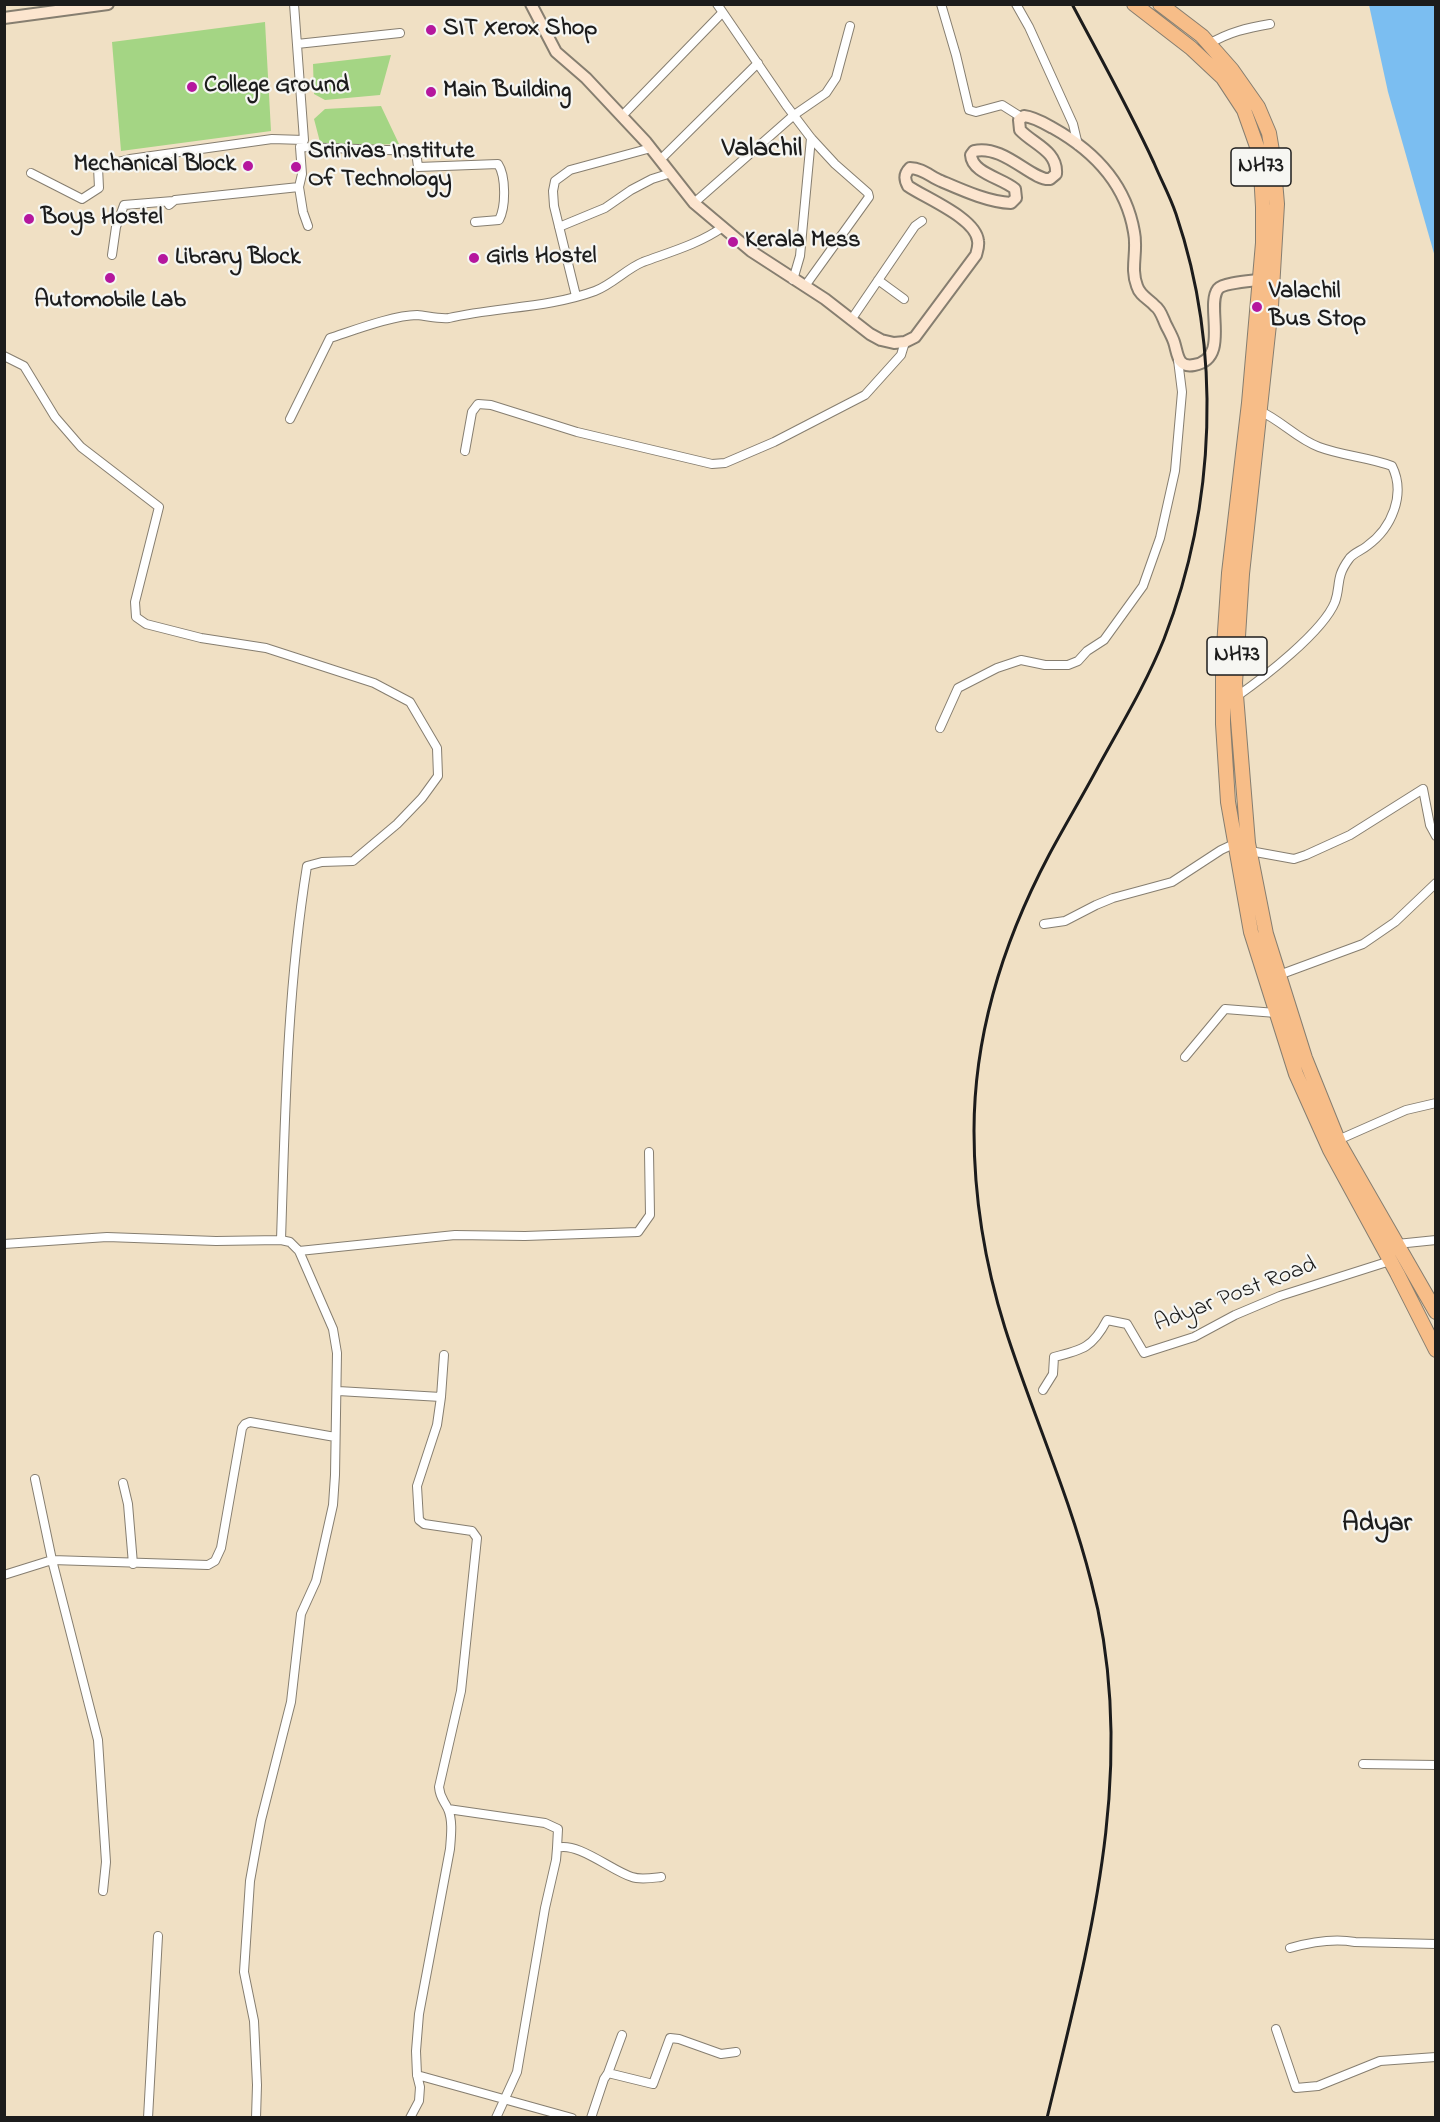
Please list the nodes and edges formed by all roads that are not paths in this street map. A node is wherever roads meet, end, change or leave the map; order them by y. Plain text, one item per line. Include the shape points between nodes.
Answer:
1 (108, 4) edge
2 (294, 4) edge
3 (531, 4) edge
4 (717, 4) edge
5 (941, 4) edge
6 (1016, 4) edge
7 (1134, 4) edge
8 (1160, 4) edge
9 (722, 13) junction
10 (4, 18) edge
11 (1270, 24) dead end
12 (850, 26) dead end
13 (400, 33) dead end
14 (297, 44) junction
15 (1209, 44) junction
16 (758, 63) junction
17 (794, 115) junction
18 (622, 116) junction
19 (1021, 117) junction
20 (811, 138) junction
21 (302, 143) junction
22 (1078, 145) junction
23 (651, 148) junction
24 (660, 160) junction
25 (31, 173) dead end
26 (671, 173) junction
27 (300, 187) junction
28 (694, 203) junction
29 (922, 221) dead end
30 (475, 222) dead end
31 (308, 226) dead end
32 (559, 227) junction
33 (723, 227) junction
34 (112, 255) dead end
35 (1266, 279) junction
36 (793, 280) junction
37 (878, 280) junction
38 (805, 286) junction
39 (576, 296) junction
40 (904, 299) dead end
41 (851, 320) junction
42 (905, 342) junction
43 (4, 356) edge
44 (1178, 360) junction
45 (1260, 411) junction
46 (290, 419) dead end
47 (465, 451) dead end
48 (1236, 697) junction
49 (940, 728) dead end
50 (1436, 836) edge
51 (1236, 843) junction
52 (1250, 851) junction
53 (1436, 883) edge
54 (1044, 924) dead end
55 (1279, 975) junction
56 (1276, 1013) junction
57 (1185, 1057) dead end
58 (1436, 1103) edge
59 (1338, 1140) junction
60 (648, 1152) dead end
61 (1342, 1159) junction
62 (281, 1240) junction
63 (1436, 1240) edge
64 (4, 1244) edge
65 (1397, 1244) junction
66 (299, 1251) junction
67 (1390, 1261) junction
68 (1434, 1306) edge
69 (1436, 1350) edge
70 (444, 1355) dead end
71 (1043, 1390) dead end
72 (338, 1392) junction
73 (441, 1397) junction
74 (335, 1437) junction
75 (34, 1479) dead end
76 (123, 1483) dead end
77 (52, 1560) junction
78 (133, 1564) junction
79 (4, 1575) edge
80 (1363, 1764) dead end
81 (1436, 1765) edge
82 (448, 1809) junction
83 (557, 1848) junction
84 (661, 1877) dead end
85 (103, 1891) dead end
86 (158, 1936) dead end
87 (1436, 1944) edge
88 (1290, 1948) dead end
89 (1276, 2030) dead end
90 (622, 2035) dead end
91 (736, 2052) dead end
92 (1436, 2056) edge
93 (608, 2073) junction
94 (417, 2075) junction
95 (504, 2099) junction
96 (148, 2118) edge
97 (256, 2118) edge
98 (410, 2118) edge
99 (496, 2118) edge
100 (572, 2118) edge
101 (591, 2118) edge

1 - 10 main road
2 - 14 street
3 - 18 main road via 556,51
4 - 9 street
5 - 19 street via 969,110 976,112 1002,105
6 - 22 street via 1073,124
7 - 35 highway, NH73 via 1223,78 1244,110 1260,155
8 - 15 highway, NH73
9 - 16 street
9 - 18 street
11 - 15 street via 1242,28
12 - 17 street via 836,78 826,93
13 - 14 street
14 - 21 street
15 - 35 highway, NH73 via 1258,106 1269,133 1277,204
16 - 17 street
16 - 24 street
17 - 20 street
17 - 28 street
18 - 23 main road
19 - 22 main road via 1045,124
19 - 42 main road via 1020,130 1054,160 1056,174 1050,179 984,149 971,155 980,170 1015,189 1016,198 1011,203 970,192 917,168 905,173 908,186 954,213 978,241 976,255 915,337
20 - 36 street via 800,256
20 - 38 street via 869,197
21 - 25 street via 272,139 98,167 99,188 82,199
21 - 27 street
21 - 30 street via 416,151 418,167 498,164 502,170 504,210 499,220
22 - 44 main road via 1108,172 1121,194 1135,234 1133,271 1137,289 1157,307 1173,339
23 - 24 main road
23 - 32 street via 560,176 553,190
24 - 26 main road
26 - 28 main road
26 - 32 street
27 - 31 street
27 - 34 street via 124,205
28 - 33 main road
29 - 37 street
32 - 39 street
33 - 36 main road
33 - 39 street via 711,236 639,264 607,285
35 - 44 main road via 1226,284 1218,289 1215,347 1199,364 1192,366
35 - 45 highway, NH73
35 - 51 highway, NH73 via 1228,573 1223,662 1228,802
36 - 38 main road
37 - 40 street
37 - 41 street
38 - 41 main road
39 - 46 street via 449,318 416,315 330,339
41 - 42 main road via 881,340
42 - 47 street via 900,355 865,394 725,464 678,457 478,404 472,412
43 - 62 street via 24,366 55,417 81,447 159,507 135,602 136,617 146,624 201,638 266,648 374,683 410,702 437,748 438,776 397,824 353,861 307,866 298,921 286,1080
44 - 49 street via 1182,392 1175,471 1160,538 1143,586 1104,640 1078,661 1068,666 1021,660 998,668 958,688
45 - 48 highway, NH73 via 1242,574
45 - 48 street via 1318,447 1392,465 1398,497 1381,534 1351,556 1340,572 1335,601 1323,623 1263,678
48 - 52 highway, NH73
50 - 52 street via 1423,789 1350,835 1306,855 1294,859
51 - 54 street via 1172,882 1096,904 1065,921
51 - 56 highway, NH73 via 1251,932
52 - 55 highway, NH73 via 1266,934
53 - 55 street via 1395,922 1363,944
55 - 59 highway, NH73 via 1305,1058
56 - 57 street via 1225,1009
56 - 61 highway, NH73 via 1296,1074
58 - 59 street via 1407,1110
59 - 61 highway, NH73
60 - 66 street via 650,1215 638,1232 455,1235
61 - 65 highway, NH73
61 - 67 highway, NH73
62 - 64 street via 106,1238
62 - 66 street
63 - 65 street
65 - 68 highway, NH73
66 - 72 street via 333,1329
67 - 69 highway, NH73
67 - 71 street, Adyar Post Road via 1280,1296 1194,1337 1144,1353 1127,1324 1107,1320 1097,1338 1076,1352 1054,1357 1053,1374
70 - 73 street
72 - 73 street
72 - 74 street
73 - 82 street via 437,1425 417,1486 419,1520 472,1531 477,1538 461,1691 439,1787
74 - 78 street via 245,1424 221,1548 215,1561 195,1566
74 - 97 street via 333,1505 316,1581 301,1614 291,1702 250,1881 244,1972 254,2020
75 - 77 street
76 - 78 street
77 - 78 street
77 - 79 street
77 - 85 street via 98,1740 106,1863
80 - 81 street
82 - 83 street via 544,1823 558,1829
82 - 94 street via 450,1849 419,2014
83 - 84 street via 564,1846 584,1853 635,1879
83 - 95 street via 517,2072
86 - 96 street
87 - 88 street via 1344,1940 1309,1942
89 - 92 street via 1296,2088 1318,2086 1380,2061
90 - 93 street
91 - 93 street via 721,2054 670,2038 653,2084
93 - 101 street
94 - 95 street
94 - 98 street via 419,2101
95 - 99 street
95 - 100 street

